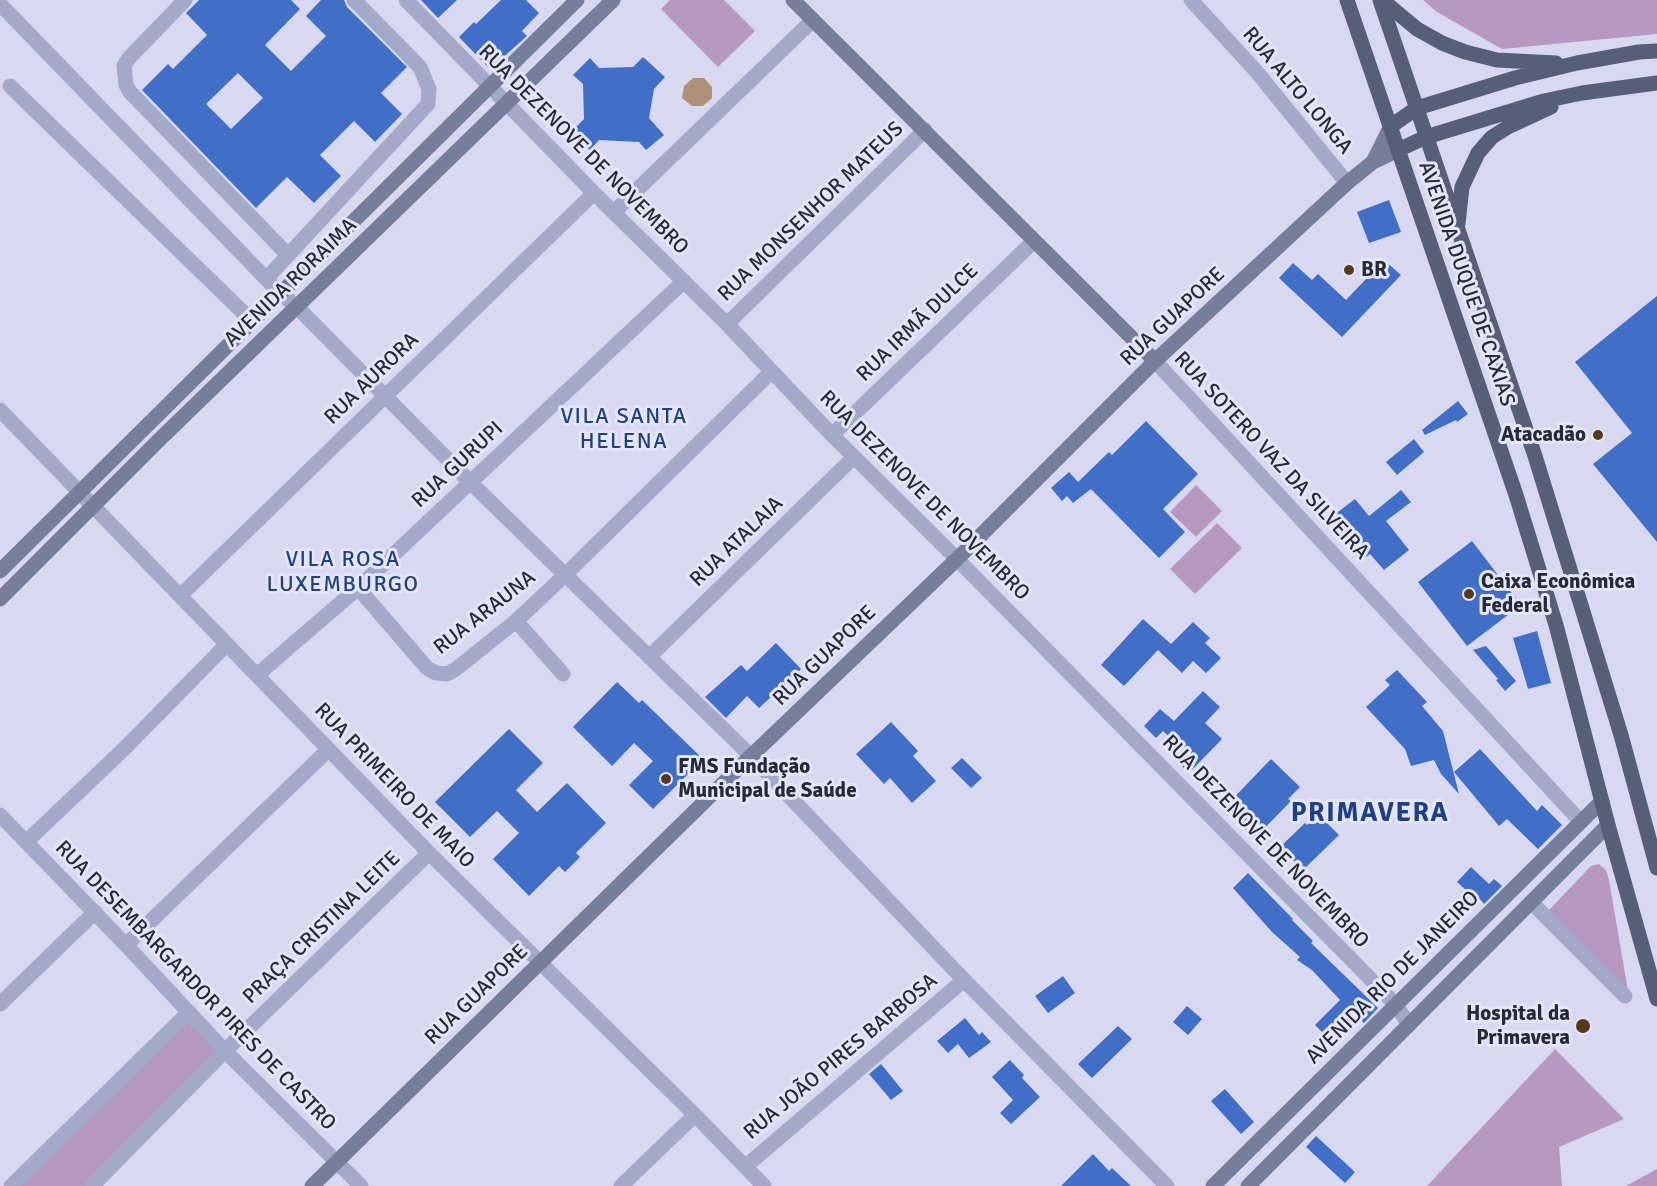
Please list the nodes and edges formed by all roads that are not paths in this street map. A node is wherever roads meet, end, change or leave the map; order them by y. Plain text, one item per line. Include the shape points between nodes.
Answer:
1 (185, 0) edge
2 (354, 0) edge
3 (406, 0) edge
4 (577, 0) edge
5 (613, 0) edge
6 (793, 0) edge
7 (1191, 0) edge
8 (1347, 0) edge
9 (1381, 0) edge
10 (0, 4) edge
11 (813, 20) junction
12 (1657, 51) edge
13 (1577, 63) junction
14 (1657, 83) edge
15 (490, 85) junction
16 (10, 86) dead end
17 (1582, 93) junction
18 (508, 103) junction
19 (1417, 108) junction
20 (1391, 126) junction
21 (924, 130) junction
22 (1426, 137) junction
23 (1398, 150) junction
24 (1373, 162) junction
25 (1347, 183) junction
26 (594, 193) junction
27 (614, 212) junction
28 (1458, 230) junction
29 (1033, 242) junction
30 (288, 255) junction
31 (267, 278) junction
32 (684, 281) junction
33 (280, 292) junction
34 (297, 307) junction
35 (252, 321) junction
36 (727, 324) junction
37 (1155, 361) junction
38 (771, 372) junction
39 (385, 396) junction
40 (0, 410) edge
41 (143, 428) junction
42 (832, 435) junction
43 (158, 441) junction
44 (854, 457) junction
45 (470, 482) junction
46 (80, 492) junction
47 (93, 506) junction
48 (957, 559) junction
49 (0, 571) edge
50 (565, 575) junction
51 (358, 588) junction
52 (180, 596) junction
53 (0, 599) edge
54 (516, 621) junction
55 (227, 644) junction
56 (649, 657) junction
57 (563, 674) dead end
58 (257, 675) junction
59 (328, 750) junction
60 (751, 756) junction
61 (1602, 801) junction
62 (0, 815) edge
63 (1581, 822) junction
64 (1608, 825) junction
65 (26, 842) junction
66 (429, 853) junction
67 (1657, 868) edge
68 (1531, 902) junction
69 (95, 912) junction
70 (126, 945) junction
71 (540, 963) junction
72 (964, 980) junction
73 (1625, 996) dead end
74 (1657, 999) edge
75 (0, 1004) edge
76 (1396, 1005) junction
77 (189, 1012) junction
78 (1409, 1025) junction
79 (225, 1051) junction
80 (695, 1115) junction
81 (337, 1162) junction
82 (746, 1166) junction
83 (11, 1186) edge
84 (92, 1186) edge
85 (312, 1186) edge
86 (361, 1186) edge
87 (621, 1186) edge
88 (764, 1186) edge
89 (1167, 1186) edge
90 (1213, 1186) edge
91 (1248, 1186) edge

1 - 30 street via 123,66 126,85
2 - 30 street via 420,67 429,89 428,104
3 - 15 street, RUA DEZENOVE DE NOVEMBRO
4 - 15 street, AVENIDA RORAIMA
5 - 18 street, AVENIDA RORAIMA
6 - 11 street, RUA SOTERO VAZ DA SILVEIRA
7 - 25 street, RUA ALTO LONGA via 1256,71
8 - 20 main road, AVENIDA DUQUE DE CAXIAS
9 - 13 main road via 1417,29 1465,52 1497,60
9 - 19 main road, AVENIDA DUQUE DE CAXIAS
10 - 31 street
11 - 21 street, RUA SOTERO VAZ DA SILVEIRA
11 - 27 street
12 - 13 main road
13 - 19 main road
14 - 17 main road
15 - 18 street, RUA DEZENOVE DE NOVEMBRO
15 - 33 street, AVENIDA RORAIMA
16 - 35 street
17 - 22 main road, RUA GUAPORE
17 - 28 main road via 1492,137 1478,153 1462,187
18 - 26 street, RUA DEZENOVE DE NOVEMBRO
18 - 34 street, AVENIDA RORAIMA
19 - 20 main road
19 - 22 main road, AVENIDA DUQUE DE CAXIAS
20 - 23 main road, AVENIDA DUQUE DE CAXIAS
20 - 24 street, RUA GUAPORE
21 - 29 street, RUA SOTERO VAZ DA SILVEIRA
21 - 36 street, RUA MONSENHOR MATEUS
22 - 23 main road, RUA GUAPORE
22 - 28 main road, AVENIDA DUQUE DE CAXIAS
23 - 24 street, RUA GUAPORE
23 - 61 main road, AVENIDA DUQUE DE CAXIAS via 1516,495 1556,625
24 - 25 street, RUA GUAPORE
25 - 37 street, RUA GUAPORE
26 - 27 street, RUA DEZENOVE DE NOVEMBRO
26 - 39 street, RUA AURORA
27 - 32 street, RUA DEZENOVE DE NOVEMBRO
28 - 67 main road, AVENIDA DUQUE DE CAXIAS via 1535,456 1621,735
29 - 37 street, RUA SOTERO VAZ DA SILVEIRA
29 - 42 street, RUA IRMÃ DULCE
30 - 31 street
31 - 33 street
32 - 36 street, RUA DEZENOVE DE NOVEMBRO
32 - 45 street, RUA GURUPI
33 - 34 street
33 - 35 street, AVENIDA RORAIMA
34 - 39 street
34 - 43 street, AVENIDA RORAIMA
35 - 41 street, AVENIDA RORAIMA
36 - 38 street, RUA DEZENOVE DE NOVEMBRO
37 - 48 street, RUA GUAPORE
37 - 63 street, RUA SOTERO VAZ DA SILVEIRA
38 - 42 street, RUA DEZENOVE DE NOVEMBRO
38 - 50 street, RUA ARAUNA
39 - 45 street
39 - 52 street, RUA AURORA
40 - 46 street, RUA PRIMEIRO DE MAIO
41 - 43 street
41 - 46 street, AVENIDA RORAIMA
42 - 44 street, RUA DEZENOVE DE NOVEMBRO
43 - 47 street, AVENIDA RORAIMA
44 - 48 street, RUA DEZENOVE DE NOVEMBRO
44 - 56 street, RUA ATALAIA
45 - 50 street
45 - 51 street, RUA GURUPI
46 - 47 street, RUA PRIMEIRO DE MAIO
46 - 49 street, AVENIDA RORAIMA
47 - 52 street, RUA PRIMEIRO DE MAIO
47 - 53 street, AVENIDA RORAIMA
48 - 60 street, RUA GUAPORE
48 - 76 street, RUA DEZENOVE DE NOVEMBRO
50 - 54 street, RUA ARAUNA
50 - 56 street
51 - 54 street, RUA ARAUNA via 427,668 436,673 447,674 456,669
51 - 58 street, RUA GURUPI
52 - 55 street, RUA PRIMEIRO DE MAIO
54 - 57 street
55 - 58 street, RUA PRIMEIRO DE MAIO
55 - 65 street
56 - 60 street
58 - 59 street, RUA PRIMEIRO DE MAIO
59 - 66 street, RUA PRIMEIRO DE MAIO
59 - 70 street
60 - 71 street, RUA GUAPORE
60 - 72 street
61 - 63 street, AVENIDA RIO DE JANEIRO
61 - 64 main road, AVENIDA DUQUE DE CAXIAS
62 - 65 street, RUA DESEMBARGARDOR PIRES DE CASTRO
63 - 76 street, AVENIDA RIO DE JANEIRO
64 - 68 street
64 - 74 main road, AVENIDA DUQUE DE CAXIAS
65 - 69 street, RUA DESEMBARGARDOR PIRES DE CASTRO
66 - 71 street, RUA PRIMEIRO DE MAIO
66 - 79 street, PRAÇA CRISTINA LEITE
68 - 73 street
68 - 78 street
69 - 70 street, RUA DESEMBARGARDOR PIRES DE CASTRO
69 - 75 street
70 - 77 street, RUA DESEMBARGARDOR PIRES DE CASTRO
71 - 80 street, RUA PRIMEIRO DE MAIO
71 - 81 street, RUA GUAPORE
72 - 82 street, RUA JOÃO PIRES BARBOSA
72 - 89 street
76 - 78 street, RUA DEZENOVE DE NOVEMBRO
76 - 90 street, AVENIDA RIO DE JANEIRO
77 - 79 street, RUA DESEMBARGARDOR PIRES DE CASTRO
77 - 83 street
78 - 91 street
79 - 81 street, RUA DESEMBARGARDOR PIRES DE CASTRO
79 - 84 street, PRAÇA CRISTINA LEITE
80 - 82 street, RUA PRIMEIRO DE MAIO
80 - 87 street
81 - 85 street, RUA GUAPORE
81 - 86 street, RUA DESEMBARGARDOR PIRES DE CASTRO
82 - 88 street, RUA PRIMEIRO DE MAIO

